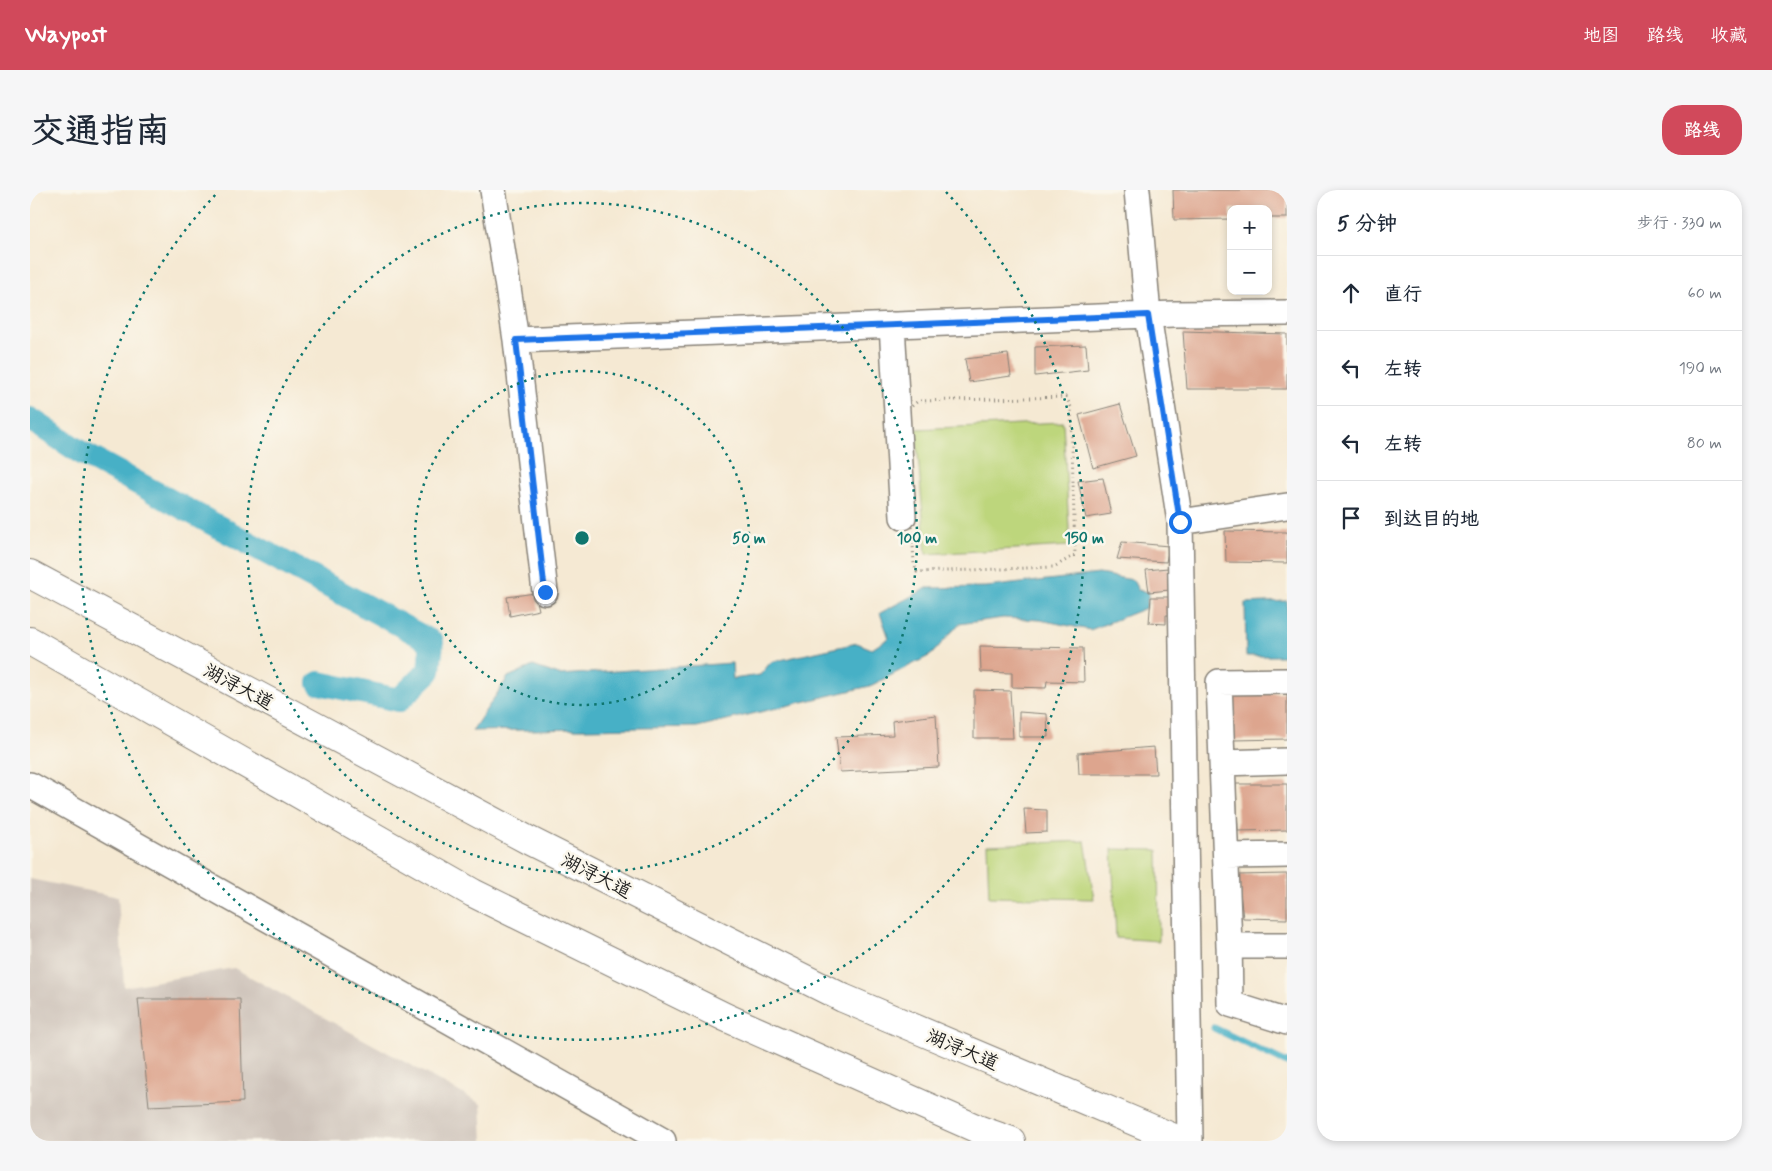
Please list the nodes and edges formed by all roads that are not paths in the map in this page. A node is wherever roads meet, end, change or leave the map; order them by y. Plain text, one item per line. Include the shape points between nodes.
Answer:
1 (493, 190) edge
2 (1137, 190) edge
3 (1287, 313) edge
4 (1148, 315) junction
5 (892, 325) junction
6 (516, 340) junction
7 (1287, 506) edge
8 (903, 517) dead end
9 (1180, 522) junction
10 (30, 574) edge
11 (545, 592) dead end
12 (30, 640) edge
13 (1287, 681) edge
14 (1287, 761) edge
15 (1222, 763) junction
16 (30, 785) edge
17 (1287, 855) edge
18 (1226, 856) junction
19 (1229, 939) junction
20 (1287, 946) edge
21 (1287, 1022) edge
22 (663, 1141) edge
23 (1011, 1141) edge
24 (1181, 1141) edge
25 (1190, 1141) edge

1 - 6 street
2 - 4 street
3 - 4 street
4 - 5 street
4 - 9 street
5 - 6 street
5 - 8 street
6 - 11 street
7 - 9 street
9 - 25 street
10 - 24 main road, 湖浔大道 via 528,840 843,998
12 - 23 main road via 473,893 725,1017
13 - 15 street via 1219,682
14 - 15 street
15 - 18 street
16 - 22 street
17 - 18 street
18 - 19 street
19 - 20 street via 1229,946
19 - 21 street via 1230,1004

